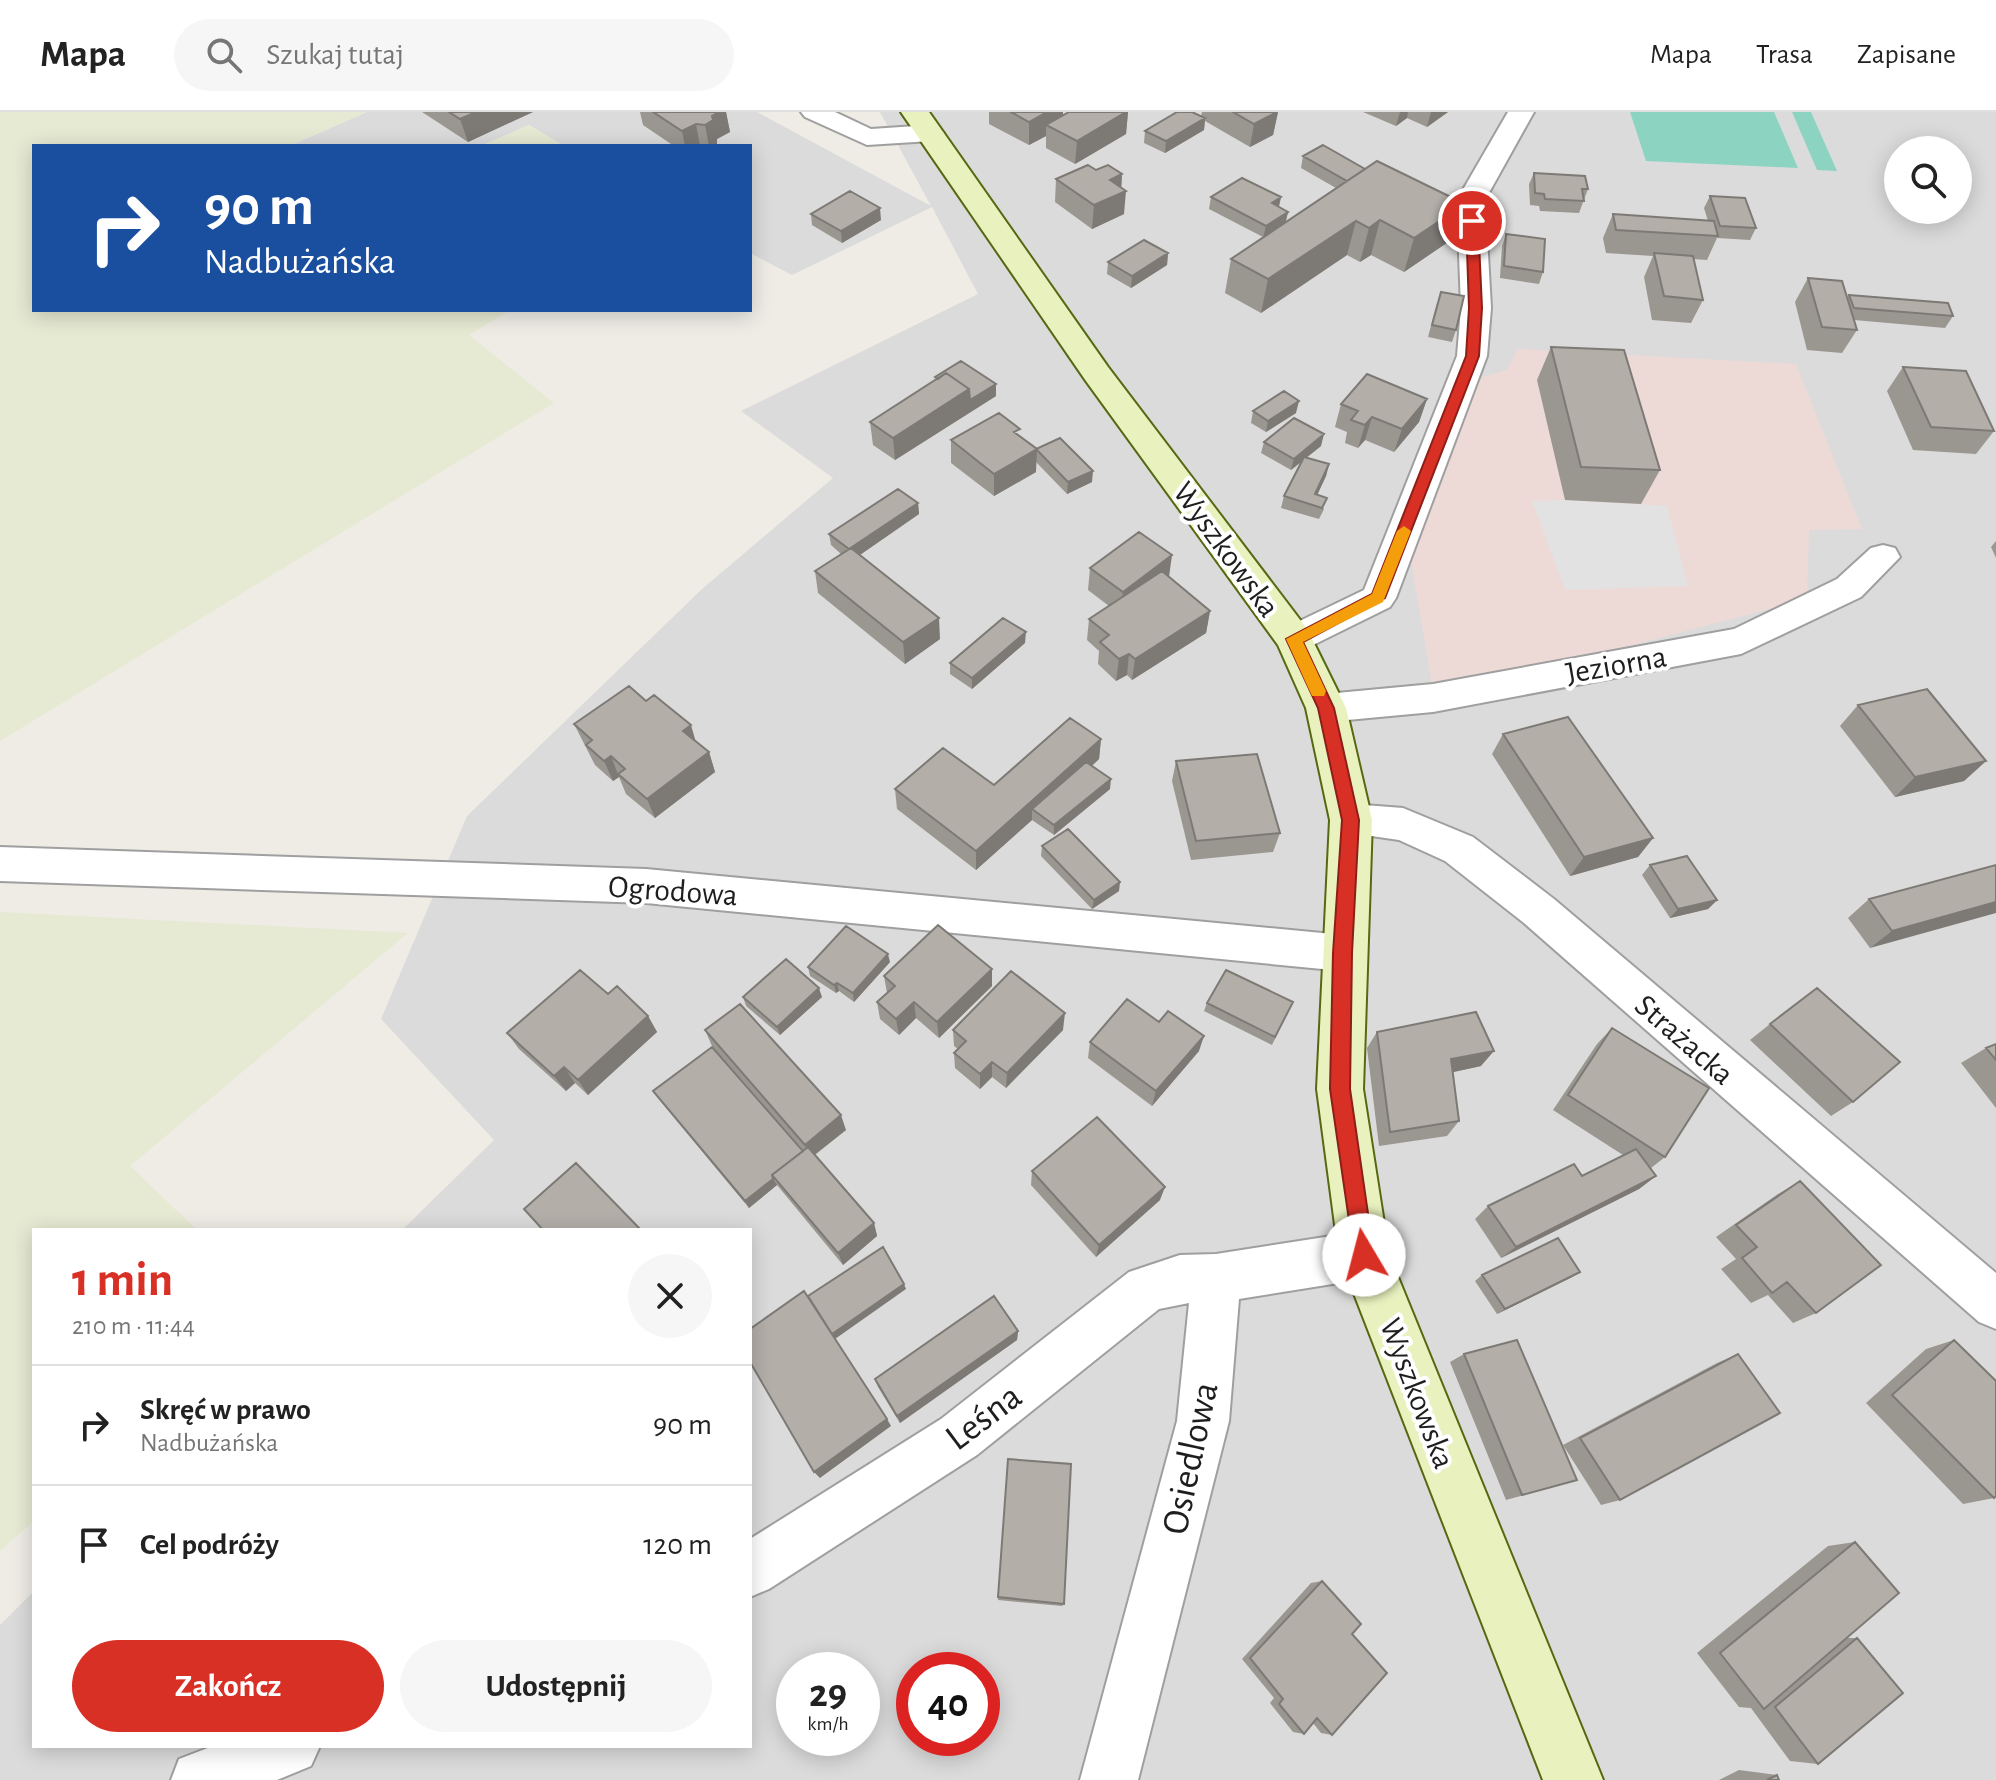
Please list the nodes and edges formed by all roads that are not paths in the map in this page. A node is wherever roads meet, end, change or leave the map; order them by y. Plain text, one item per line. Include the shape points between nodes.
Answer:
1 (814, 112) edge
2 (1521, 112) edge
3 (923, 122) edge
4 (1883, 557) dead end
5 (1294, 639) junction
6 (1326, 708) junction
7 (1351, 820) junction
8 (0, 864) edge
9 (1343, 953) junction
10 (1364, 1255) junction
11 (1216, 1278) junction
12 (1996, 1305) edge
13 (752, 1569) edge
14 (286, 1748) edge
15 (200, 1780) edge
16 (1109, 1780) edge
17 (1573, 1780) edge

1 - 3 street via 867,137
2 - 5 street via 1471,200 1476,308 1472,356 1378,598
3 - 5 street, Wyszkowska via 1097,374
4 - 6 street, Jeziorna via 1849,588 1741,641 1433,698
5 - 6 street, Wyszkowska
6 - 7 street, Wyszkowska
7 - 9 street, Wyszkowska
7 - 12 street, Strażacka via 1403,824 1459,849 1539,911
8 - 9 street, Ogrodowa via 646,886
9 - 10 street, Wyszkowska via 1340,1089
10 - 11 street
10 - 17 street, Wyszkowska
11 - 13 street, Leśna via 1180,1279 1146,1289 959,1437
11 - 16 street, Osiedlowa via 1203,1421
14 - 15 street

